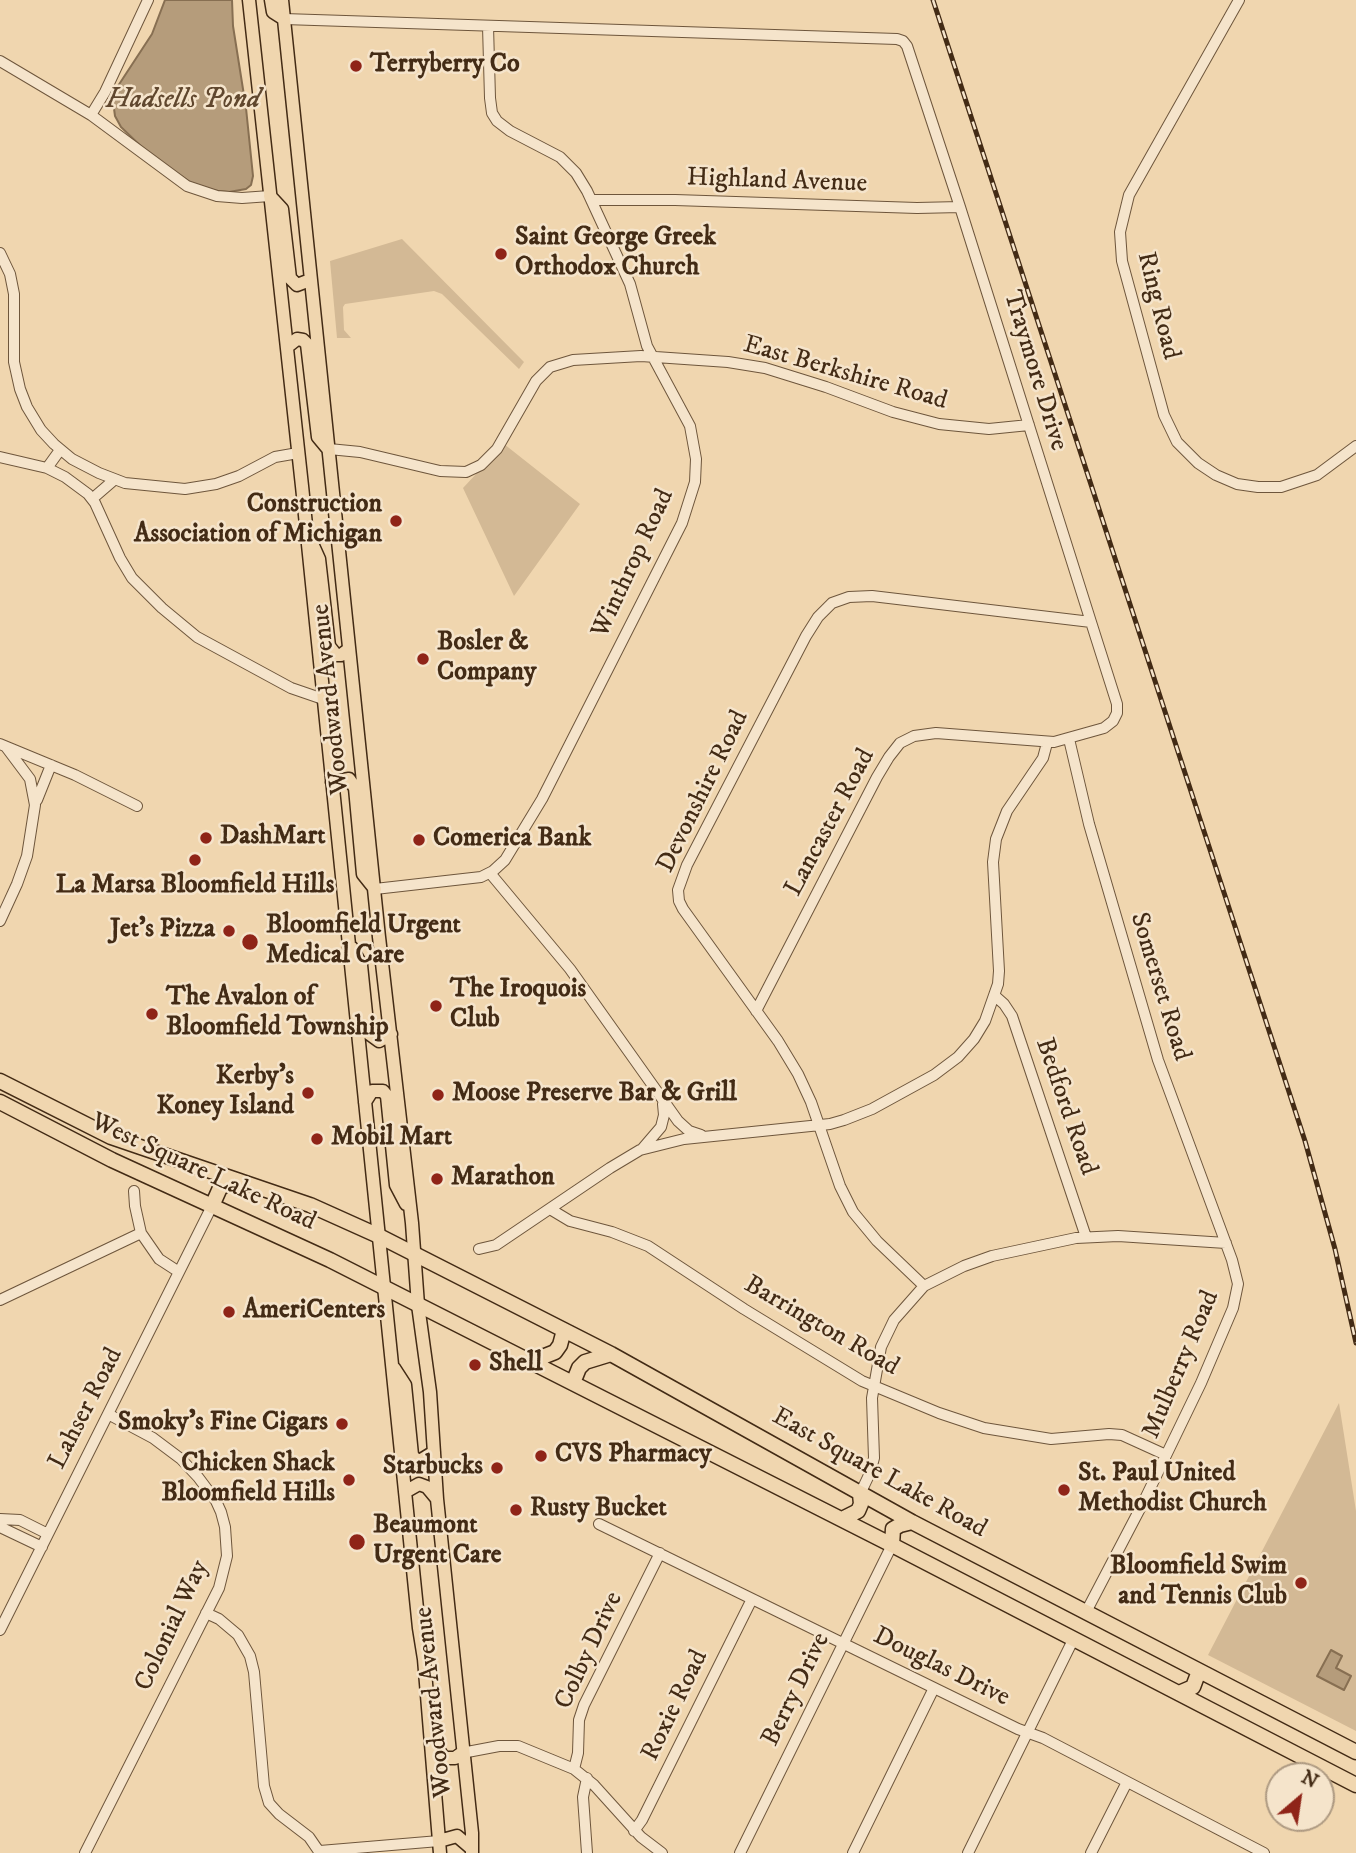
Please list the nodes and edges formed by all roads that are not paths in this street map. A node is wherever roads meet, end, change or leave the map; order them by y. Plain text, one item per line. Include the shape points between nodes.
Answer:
1 (148, 0) edge
2 (249, 0) edge
3 (271, 0) edge
4 (282, 0) edge
5 (1239, 0) edge
6 (284, 19) junction
7 (488, 26) junction
8 (0, 61) edge
9 (91, 115) junction
10 (270, 196) junction
11 (592, 200) junction
12 (960, 207) junction
13 (0, 253) edge
14 (310, 280) junction
15 (287, 347) junction
16 (654, 356) junction
17 (1029, 425) junction
18 (1356, 446) edge
19 (329, 449) junction
20 (60, 450) junction
21 (298, 453) junction
22 (0, 457) edge
23 (47, 468) junction
24 (114, 480) junction
25 (92, 499) junction
26 (305, 526) junction
27 (1091, 622) junction
28 (349, 649) junction
29 (323, 699) junction
30 (1115, 718) joint
31 (1069, 739) junction
32 (1047, 743) junction
33 (3, 745) edge
34 (51, 765) junction
35 (332, 782) junction
36 (35, 805) junction
37 (137, 806) dead end
38 (490, 873) junction
39 (375, 889) junction
40 (0, 921) edge
41 (348, 941) junction
42 (995, 996) junction
43 (756, 1011) junction
44 (391, 1034) junction
45 (4, 1084) edge
46 (662, 1100) junction
47 (365, 1101) junction
48 (0, 1102) edge
49 (819, 1125) junction
50 (705, 1136) junction
51 (640, 1150) junction
52 (234, 1180) junction
53 (134, 1191) dead end
54 (212, 1206) junction
55 (550, 1209) junction
56 (410, 1210) junction
57 (141, 1233) junction
58 (379, 1236) junction
59 (1086, 1237) junction
60 (1226, 1243) junction
61 (479, 1249) dead end
62 (413, 1253) junction
63 (179, 1272) junction
64 (924, 1286) junction
65 (385, 1288) junction
66 (0, 1300) edge
67 (418, 1305) junction
68 (564, 1330) junction
69 (611, 1354) junction
70 (525, 1359) junction
71 (392, 1365) junction
72 (573, 1383) junction
73 (874, 1386) junction
74 (108, 1414) junction
75 (434, 1452) junction
76 (1166, 1455) junction
77 (405, 1492) junction
78 (860, 1494) junction
79 (437, 1499) junction
80 (0, 1519) edge
81 (842, 1519) junction
82 (912, 1522) junction
83 (599, 1524) dead end
84 (0, 1527) edge
85 (48, 1534) junction
86 (892, 1545) junction
87 (42, 1547) junction
88 (660, 1553) junction
89 (752, 1599) junction
90 (1086, 1612) junction
91 (206, 1613) junction
92 (0, 1630) edge
93 (1074, 1638) junction
94 (843, 1643) junction
95 (1199, 1671) junction
96 (934, 1688) junction
97 (1179, 1693) junction
98 (1027, 1733) junction
99 (432, 1742) junction
100 (1356, 1752) edge
101 (462, 1753) junction
102 (573, 1769) junction
103 (587, 1778) junction
104 (1127, 1782) junction
105 (1356, 1785) edge
106 (634, 1831) junction
107 (440, 1847) edge
108 (472, 1850) edge
109 (320, 1852) edge
110 (85, 1853) edge
111 (587, 1853) edge
112 (662, 1853) edge
113 (740, 1853) edge
114 (853, 1853) edge
115 (968, 1853) edge
116 (1091, 1853) edge
117 (1264, 1853) edge

1 - 9 street
2 - 10 main road, Woodward Avenue
3 - 6 main road via 273,12
4 - 6 main road, Woodward Avenue
5 - 18 street, Ring Road via 1129,195 1120,254 1164,415 1177,442 1198,463 1237,484 1274,487 1317,475
6 - 7 street
6 - 14 main road, Woodward Avenue
7 - 11 street, Winthrop Road via 490,98 495,117 510,131 565,161
7 - 12 street, Traymore Drive via 901,40 912,59
8 - 9 street
9 - 10 street via 192,189 232,197
10 - 14 main road via 282,209 290,278 297,285
10 - 15 main road, Woodward Avenue
11 - 12 street, Highland Avenue
11 - 16 street, Winthrop Road via 630,284
12 - 17 street, Traymore Drive
13 - 20 street via 15,301 14,362 20,390 36,422
14 - 19 main road, Woodward Avenue
15 - 19 main road via 297,339 307,344 318,437
15 - 21 main road, Woodward Avenue
16 - 17 street, East Berkshire Road via 765,368 939,424 989,429
16 - 19 street, East Berkshire Road via 586,358 550,367 533,386 497,449 481,465 466,471 440,471
16 - 38 street, Winthrop Road via 692,434 696,466 689,505 537,810 506,860
17 - 27 street, Traymore Drive
19 - 28 main road, Woodward Avenue
20 - 23 street
20 - 24 street
21 - 24 street via 280,455 231,479 194,488
21 - 26 main road, Woodward Avenue
22 - 23 street
23 - 25 street
24 - 25 street
25 - 29 street via 128,573 181,624 256,671
26 - 28 main road via 319,559 329,646 341,655
26 - 29 main road, Woodward Avenue
27 - 30 street, Traymore Drive via 1117,704
27 - 43 street, Devonshire Road via 865,596 844,598 824,611 806,636 678,890 683,909
28 - 39 main road, Woodward Avenue
29 - 35 main road, Woodward Avenue
30 - 31 street, Lancaster Road via 1104,728
31 - 32 street, Lancaster Road
31 - 60 street, Somerset Road via 1158,1060
32 - 42 street via 1044,758 1004,816 994,845 999,971
32 - 43 street, Lancaster Road via 936,733 900,743 877,777
33 - 34 street
33 - 36 street via 30,779
34 - 36 street
34 - 37 street
35 - 39 main road via 349,779 355,788 363,874
35 - 41 main road, Woodward Avenue
36 - 40 street via 27,856
38 - 39 street
38 - 46 street via 570,968
39 - 44 main road, Woodward Avenue
41 - 44 main road via 361,965 368,1034 379,1041
41 - 47 main road, Woodward Avenue
42 - 49 street via 974,1039 948,1065 865,1113
42 - 59 street, Bedford Road via 1012,1016
43 - 49 street, Devonshire Road via 798,1074
44 - 56 main road, Woodward Avenue
45 - 48 street
45 - 52 highway, West Square Lake Road via 111,1137
46 - 50 street via 687,1129
46 - 51 street via 661,1128
47 - 56 main road via 372,1091 387,1096 396,1185
47 - 58 main road, Woodward Avenue
48 - 54 highway, West Square Lake Road
49 - 50 street
49 - 64 street, Devonshire Road via 853,1212
50 - 51 street
51 - 55 street
52 - 54 highway via 220,1188
52 - 58 highway, West Square Lake Road via 322,1210
53 - 57 street
54 - 63 street, Lahser Road
54 - 65 highway, West Square Lake Road
55 - 61 street via 496,1245
55 - 73 street, Barrington Road via 570,1221 612,1232 658,1252
56 - 62 main road, Woodward Avenue
57 - 63 street via 159,1259
57 - 66 street
58 - 62 highway, East Square Lake Road
58 - 65 main road, Woodward Avenue
59 - 60 street
59 - 64 street via 992,1256
60 - 76 street, Mulberry Road via 1237,1277 1236,1301
62 - 67 main road, Woodward Avenue
62 - 68 highway, East Square Lake Road
63 - 74 street, Lahser Road
64 - 73 street via 888,1329
65 - 67 highway, East Square Lake Road
65 - 71 main road, Woodward Avenue
67 - 70 highway, East Square Lake Road
67 - 75 main road, Woodward Avenue
68 - 69 highway, East Square Lake Road
68 - 70 highway via 555,1352
69 - 72 highway via 585,1362
69 - 78 highway, East Square Lake Road
70 - 72 highway, East Square Lake Road
71 - 75 main road via 405,1385 412,1455 421,1460
71 - 77 main road, Woodward Avenue
72 - 81 highway, East Square Lake Road
73 - 76 street, Barrington Road via 984,1428 1051,1439 1116,1434
73 - 78 street via 874,1458
74 - 85 street, Lahser Road
74 - 91 street, Colonial Way via 174,1453 216,1501 225,1527 227,1556 222,1580
75 - 79 main road, Woodward Avenue
76 - 90 street, Mulberry Road
77 - 79 main road via 419,1483
77 - 99 main road, Woodward Avenue
78 - 81 highway via 858,1511
78 - 82 highway, East Square Lake Road
79 - 101 main road, Woodward Avenue
80 - 85 street via 20,1520
81 - 86 highway, East Square Lake Road
82 - 86 highway via 893,1529
82 - 90 highway, East Square Lake Road
83 - 88 street, Douglas Drive
84 - 87 street
85 - 87 street, Lahser Road
86 - 93 highway, East Square Lake Road
86 - 94 street, Berry Drive
87 - 92 street, Lahser Road
88 - 89 street, Douglas Drive
88 - 102 street, Colby Drive via 584,1705
89 - 94 street, Douglas Drive
89 - 106 street, Roxie Road
90 - 95 highway, East Square Lake Road
91 - 109 street via 238,1635 250,1656 269,1803
91 - 110 street, Colonial Way
93 - 97 highway, East Square Lake Road
93 - 98 street
94 - 96 street, Douglas Drive
94 - 113 street, Berry Drive
95 - 97 highway via 1193,1687
95 - 100 highway, East Square Lake Road
96 - 98 street, Douglas Drive
96 - 114 street
97 - 105 highway, East Square Lake Road
98 - 104 street, Douglas Drive
98 - 115 street
99 - 101 main road via 444,1758
99 - 107 main road, Woodward Avenue
101 - 102 street via 518,1746
101 - 108 main road, Woodward Avenue
102 - 103 street
103 - 106 street
103 - 111 street via 583,1797
104 - 116 street
104 - 117 street, Douglas Drive
106 - 112 street
107 - 108 main road via 457,1836
107 - 109 street

